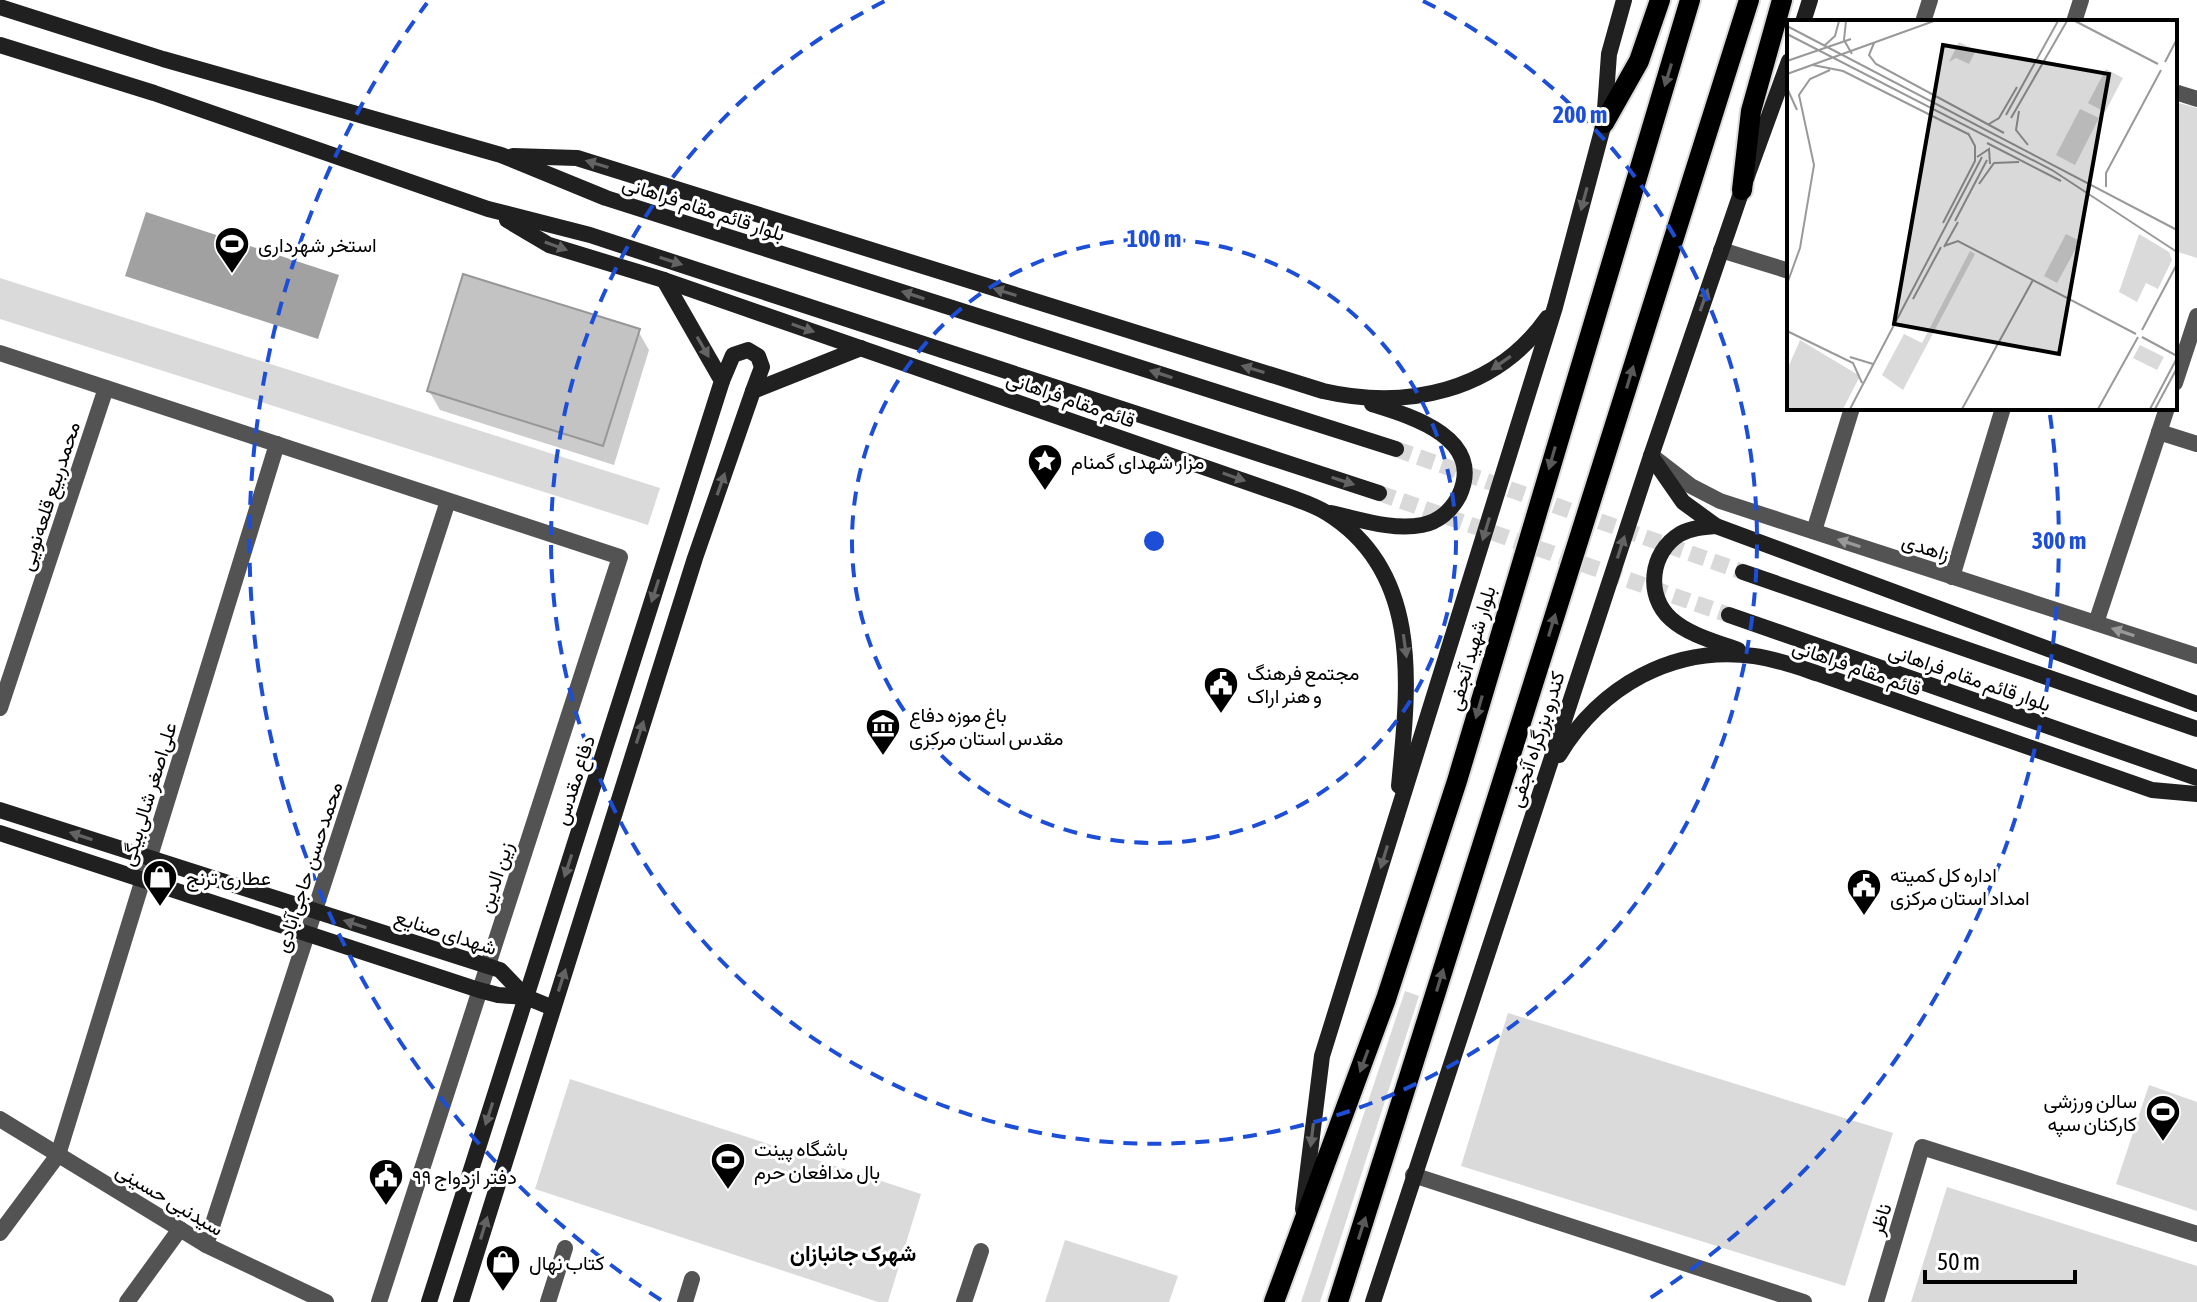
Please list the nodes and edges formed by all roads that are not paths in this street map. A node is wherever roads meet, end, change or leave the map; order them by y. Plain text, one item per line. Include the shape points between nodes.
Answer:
1 (1624, 0) edge
2 (1660, 0) edge
3 (1690, 0) edge
4 (1749, 0) edge
5 (1782, 0) edge
6 (1810, 0) edge
7 (1930, 0) edge
8 (2081, 0) edge
9 (0, 7) edge
10 (1804, 20) edge
11 (1924, 20) edge
12 (2075, 20) edge
13 (0, 45) edge
14 (1787, 66) edge
15 (2177, 93) edge
16 (2197, 99) edge
17 (1604, 123) junction
18 (501, 155) junction
19 (1742, 190) junction
20 (488, 209) junction
21 (1721, 250) junction
22 (1787, 270) edge
23 (664, 280) junction
24 (1555, 307) junction
25 (2197, 316) edge
26 (861, 348) junction
27 (0, 353) edge
28 (2177, 377) edge
29 (722, 381) junction
30 (106, 388) junction
31 (753, 391) junction
32 (1355, 398) junction
33 (1851, 410) edge
34 (2002, 410) edge
35 (2166, 410) edge
36 (2159, 432) junction
37 (277, 444) junction
38 (2197, 444) edge
39 (1396, 449) tunnel mouth
40 (1651, 456) junction
41 (1379, 493) tunnel mouth
42 (448, 501) junction
43 (1325, 512) junction
44 (1716, 526) junction
45 (1814, 531) junction
46 (1743, 572) tunnel mouth
47 (1952, 577) junction
48 (1729, 615) tunnel mouth
49 (2096, 623) junction
50 (1756, 656) junction
51 (2197, 656) edge
52 (2197, 704) edge
53 (0, 708) edge
54 (2197, 729) edge
55 (2197, 778) edge
56 (1543, 780) junction
57 (2197, 794) edge
58 (0, 810) edge
59 (1396, 820) junction
60 (0, 833) edge
61 (150, 858) junction
62 (143, 879) junction
63 (314, 911) junction
64 (308, 932) junction
65 (487, 966) junction
66 (479, 990) junction
67 (526, 997) junction
68 (553, 1008) junction
69 (0, 1119) edge
70 (58, 1155) junction
71 (1413, 1175) junction
72 (180, 1229) junction
73 (0, 1233) edge
74 (2197, 1234) edge
75 (1299, 1239) junction
76 (206, 1245) junction
77 (565, 1248) dead end
78 (981, 1251) dead end
79 (692, 1279) dead end
80 (318, 1300) edge
81 (127, 1302) edge
82 (379, 1302) edge
83 (429, 1302) edge
84 (461, 1302) edge
85 (548, 1302) edge
86 (685, 1302) edge
87 (964, 1302) edge
88 (1274, 1302) edge
89 (1338, 1302) edge
90 (1373, 1302) edge
91 (1804, 1302) edge
92 (1876, 1302) edge

1 - 17 street via 1609,54
2 - 17 main road via 1639,61
3 -> 75 main road, بلوار شهید آنجفی via 1457,781
89 -> 4 main road
5 - 19 main road via 1751,111
6 - 10 street
7 - 11 street
8 - 12 street
9 - 18 street, بلوار قائم مقام فراهانی
13 - 20 street
14 - 19 street, کندرو بزرگراه آنجفی
15 - 16 street
17 -> 24 street
32 -> 18 street via 577,158
39 -> 18 street, بلوار قائم مقام فراهانی via 606,198
19 - 21 street, کندرو بزرگراه آنجفی
20 -> 23 street, قائم مقام فراهانی via 549,245
20 -> 41 street via 590,235
21 - 22 street
40 -> 21 street, کندرو بزرگراه آنجفی
23 -> 26 street, قائم مقام فراهانی
23 -> 29 street
24 -> 32 street via 1507,360 1466,384 1400,399
24 -> 59 street
25 - 28 street
26 - 31 street
26 -> 43 street, قائم مقام فراهانی
27 - 30 street
29 - 31 street, دفاع مقدس via 733,355 748,350 762,367
29 -> 67 street, دفاع مقدس
30 - 37 street
30 - 53 street, محمدربیع قلعه‌نویی
68 -> 31 street
32 - 43 street via 1412,417 1449,439 1463,468 1461,490 1441,518 1420,526
33 - 45 street
34 - 47 street
35 - 36 street
36 - 38 street
36 - 49 street
37 - 42 street
37 - 61 street, علی‌اصغر شالی‌بیگی
40 - 44 street via 1683,502
40 - 45 street, زاهدی via 1720,501
56 -> 40 street, کندرو بزرگراه آنجفی
42 - 63 street, محمدحسن حاجی‌آبادی
42 - 65 street, زین الدین via 620,557
43 -> 59 street, قائم مقام فراهانی via 1368,551 1399,614 1407,683
44 - 50 street via 1683,533 1666,547 1654,578 1658,601 1681,626
44 - 52 street
47 -> 45 street, زاهدی
46 - 54 street, بلوار قائم مقام فراهانی
47 - 49 street, زاهدی
48 - 55 street, بلوار قائم مقام فراهانی
51 -> 49 street, زاهدی
50 - 56 street, قائم مقام فراهانی via 1689,658 1625,684 1571,734
50 - 57 street, قائم مقام فراهانی via 2152,790
56 - 71 street, کندرو بزرگراه آنجفی
61 -> 58 street, شهدای صنایع
59 -> 75 street via 1322,1056
60 - 62 street
61 - 62 street, علی‌اصغر شالی‌بیگی
61 - 63 street, شهدای صنایع
62 - 64 street
62 - 70 street, علی‌اصغر شالی‌بیگی
63 - 64 street, محمدحسن حاجی‌آبادی
65 -> 63 street, شهدای صنایع
64 - 66 street
64 - 76 street, محمدحسن حاجی‌آبادی
65 - 66 street, زین الدین
65 - 67 street, شهدای صنایع via 500,970
66 - 67 street
66 - 82 street, زین الدین
67 - 68 street
67 -> 83 street, دفاع مقدس
84 -> 68 street
69 - 70 street, سیدنبی حسینی
70 - 72 street, سیدنبی حسینی
70 - 73 street, علی‌اصغر شالی‌بیگی
71 - 90 street, کندرو بزرگراه آنجفی
71 - 91 street
72 - 76 street, سیدنبی حسینی
72 - 81 street
74 - 92 street, ناظر via 1922,1147
75 - 88 main road, بلوار شهید آنجفی
76 - 80 street, سیدنبی حسینی
77 - 85 street
78 - 87 street
79 - 86 street

